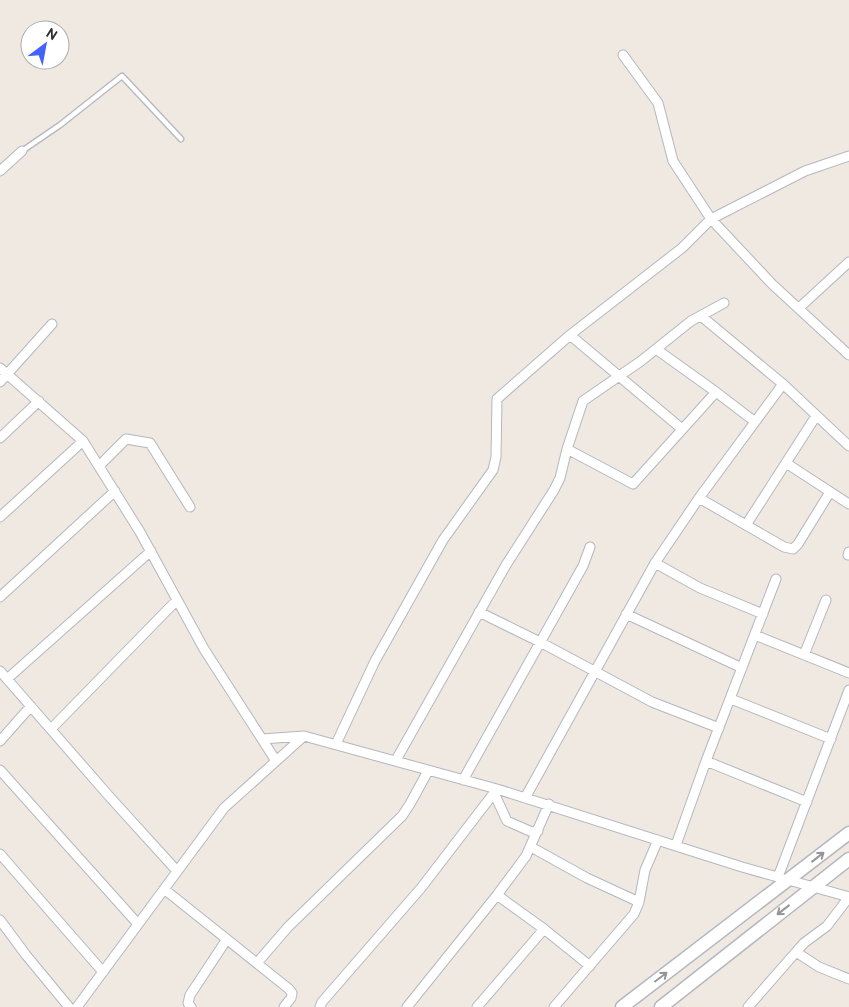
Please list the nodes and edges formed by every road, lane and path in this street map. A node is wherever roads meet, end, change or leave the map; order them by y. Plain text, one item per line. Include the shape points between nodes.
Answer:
1 (623, 55) dead end
2 (181, 139) dead end
3 (22, 151) joint
4 (849, 156) edge
5 (0, 171) edge
6 (711, 219) junction
7 (849, 262) edge
8 (724, 303) dead end
9 (799, 308) junction
10 (701, 316) junction
11 (52, 324) dead end
12 (570, 334) junction
13 (656, 349) junction
14 (849, 355) edge
15 (0, 368) edge
16 (8, 374) junction
17 (620, 376) junction
18 (0, 382) edge
19 (783, 384) junction
20 (716, 392) junction
21 (39, 401) junction
22 (816, 416) junction
23 (754, 421) junction
24 (682, 429) junction
25 (0, 438) edge
26 (83, 441) junction
27 (849, 446) edge
28 (567, 449) junction
29 (786, 463) junction
30 (99, 466) junction
31 (115, 491) junction
32 (830, 492) junction
33 (699, 498) junction
34 (849, 504) edge
35 (190, 507) dead end
36 (0, 517) edge
37 (746, 525) junction
38 (590, 547) dead end
39 (151, 551) junction
40 (655, 563) junction
41 (776, 578) dead end
42 (0, 597) edge
43 (177, 600) junction
44 (826, 600) dead end
45 (479, 612) junction
46 (626, 614) junction
47 (763, 614) junction
48 (755, 635) junction
49 (540, 642) junction
50 (804, 655) junction
51 (742, 668) junction
52 (0, 670) edge
53 (595, 671) junction
54 (849, 674) edge
55 (7, 679) junction
56 (849, 690) edge
57 (731, 698) junction
58 (31, 706) junction
59 (719, 728) junction
60 (51, 729) junction
61 (304, 736) junction
62 (262, 739) junction
63 (831, 739) junction
64 (0, 741) edge
65 (336, 744) junction
66 (396, 760) junction
67 (276, 761) junction
68 (706, 761) junction
69 (0, 770) edge
70 (428, 771) junction
71 (463, 780) junction
72 (495, 791) junction
73 (525, 798) junction
74 (807, 802) junction
75 (549, 804) junction
76 (538, 831) junction
77 (849, 833) edge
78 (658, 840) junction
79 (676, 845) junction
80 (531, 847) junction
81 (0, 854) edge
82 (849, 858) edge
83 (177, 871) junction
84 (783, 878) junction
85 (814, 887) junction
86 (164, 890) junction
87 (497, 895) junction
88 (849, 897) edge
89 (639, 902) junction
90 (0, 920) edge
91 (138, 924) junction
92 (544, 929) junction
93 (227, 939) junction
94 (796, 952) junction
95 (256, 963) junction
96 (590, 966) junction
97 (103, 972) junction
98 (849, 979) edge
99 (69, 1007) edge
100 (76, 1007) edge
101 (191, 1007) edge
102 (284, 1007) edge
103 (320, 1007) edge
104 (407, 1007) edge
105 (477, 1007) edge
106 (554, 1007) edge
107 (622, 1007) edge
108 (661, 1007) edge
109 (748, 1007) edge

1 - 6 street via 658,103 673,161
2 - 3 lane via 122,76 60,126
3 - 5 street
4 - 6 street via 805,171
6 - 9 street
6 - 12 street via 682,248
7 - 9 street
8 - 10 street
9 - 14 street
10 - 13 street
10 - 19 street
11 - 16 street
12 - 17 street
12 - 65 street via 497,399 493,470 443,540 375,662
13 - 17 street
13 - 20 street
15 - 16 street
16 - 18 street
16 - 21 street
17 - 24 street
17 - 28 street via 583,401
19 - 22 street
19 - 23 street
20 - 23 street
20 - 24 street
21 - 25 street
21 - 26 street
22 - 27 street
22 - 29 street
23 - 33 street
24 - 28 street via 633,484
26 - 30 street
26 - 36 street
28 - 45 street via 554,490
29 - 32 street
29 - 37 street
30 - 31 street
30 - 35 street via 126,439 150,443
31 - 39 street
31 - 42 street
32 - 34 street
32 - 37 street via 793,549
33 - 37 street
33 - 40 street
38 - 49 street
39 - 43 street
39 - 55 street
40 - 46 street
40 - 47 street via 700,588
41 - 47 street
43 - 60 street
43 - 62 street via 204,649
44 - 50 street
45 - 49 street
45 - 66 street
46 - 51 street
46 - 53 street
47 - 48 street
48 - 50 street
48 - 51 street
49 - 53 street
49 - 71 street
50 - 54 street
51 - 57 street
52 - 55 street
53 - 59 street via 652,702
53 - 73 street
55 - 58 street
56 - 63 street
57 - 59 street
57 - 63 street
58 - 60 street
58 - 64 street
59 - 68 street
60 - 83 street
61 - 62 street
61 - 65 street
61 - 67 street
62 - 67 street
63 - 74 street
65 - 66 street
66 - 70 street
67 - 83 street via 224,808
68 - 74 street
68 - 79 street
69 - 91 street
70 - 71 street
70 - 95 street via 402,816 288,927
71 - 72 street
72 - 73 street
72 - 76 street via 507,821 532,832
72 - 103 street via 421,888
73 - 75 street
74 - 84 street
75 - 76 street
75 - 78 street
76 - 80 street
84 -> 77 main road
78 - 79 street
78 - 89 street via 645,870
79 - 84 street
80 - 87 street
80 - 89 street
81 - 97 street
82 - 85 main road
83 - 86 street
84 - 85 street
107 -> 84 main road
85 - 88 street
85 -> 108 main road
86 - 91 street
86 - 93 street
87 - 92 street
87 - 104 street
88 - 94 street via 827,926
89 - 96 street via 634,914
90 - 99 street
91 - 97 street
92 - 96 street
92 - 105 street
93 - 95 street
93 - 101 street via 190,995 188,1004
94 - 98 street via 819,967
94 - 109 street
95 - 102 street via 292,993
96 - 106 street
97 - 100 street

